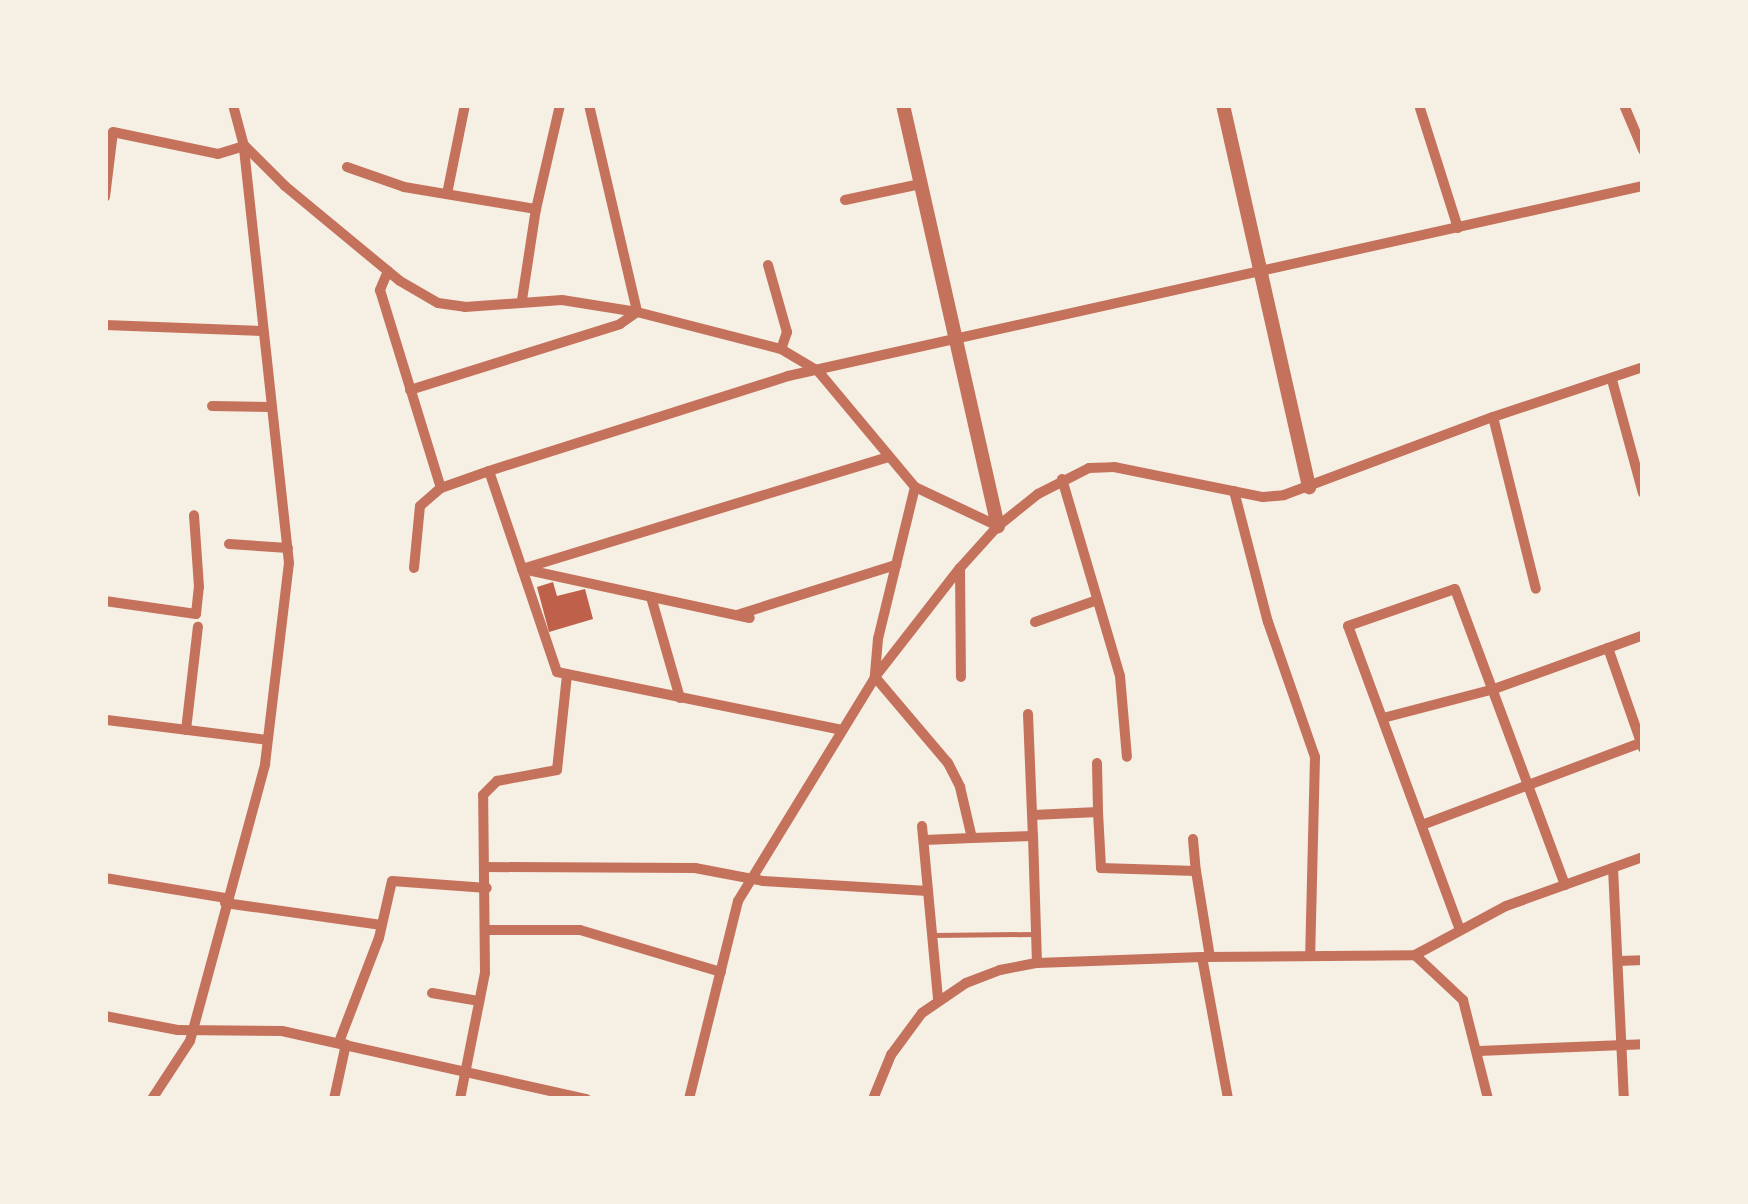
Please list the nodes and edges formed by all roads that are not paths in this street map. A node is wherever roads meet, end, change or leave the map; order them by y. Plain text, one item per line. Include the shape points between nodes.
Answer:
1 (233, 105) edge
2 (465, 105) edge
3 (560, 105) edge
4 (589, 105) edge
5 (903, 105) edge
6 (1223, 105) edge
7 (1419, 105) edge
8 (1624, 105) edge
9 (244, 146) junction
10 (1643, 150) edge
11 (347, 167) dead end
12 (920, 184) junction
13 (1643, 186) edge
14 (447, 194) junction
15 (105, 197) edge
16 (846, 200) dead end
17 (536, 209) junction
18 (1458, 228) junction
19 (768, 265) dead end
20 (388, 271) junction
21 (1258, 272) junction
22 (522, 300) junction
23 (636, 312) junction
24 (105, 326) edge
25 (263, 332) junction
26 (953, 340) junction
27 (781, 348) junction
28 (1643, 367) edge
29 (818, 372) junction
30 (1612, 380) junction
31 (410, 390) junction
32 (212, 406) dead end
33 (272, 407) junction
34 (1493, 416) junction
35 (886, 458) junction
36 (489, 471) junction
37 (1062, 479) junction
38 (915, 487) junction
39 (1309, 487) junction
40 (441, 488) junction
41 (1234, 491) junction
42 (1643, 493) edge
43 (194, 515) dead end
44 (998, 526) junction
45 (229, 544) dead end
46 (288, 548) junction
47 (896, 566) junction
48 (414, 568) dead end
49 (960, 568) junction
50 (522, 569) junction
51 (1536, 589) dead end
52 (651, 597) junction
53 (1096, 600) junction
54 (105, 601) edge
55 (736, 615) junction
56 (750, 618) dead end
57 (1035, 622) dead end
58 (198, 627) dead end
59 (1643, 635) edge
60 (1608, 648) junction
61 (567, 674) junction
62 (875, 677) junction
63 (962, 678) dead end
64 (1494, 689) junction
65 (680, 698) junction
66 (1028, 714) dead end
67 (1383, 718) junction
68 (107, 720) edge
69 (186, 730) junction
70 (842, 730) junction
71 (267, 740) junction
72 (1642, 744) edge
73 (1127, 757) dead end
74 (1096, 762) dead end
75 (1530, 784) junction
76 (1098, 812) junction
77 (1033, 816) junction
78 (1422, 825) junction
79 (922, 826) dead end
80 (1033, 836) junction
81 (972, 838) junction
82 (924, 840) junction
83 (1193, 840) dead end
84 (1643, 857) edge
85 (486, 867) junction
86 (1613, 868) junction
87 (1196, 872) junction
88 (754, 877) junction
89 (105, 878) edge
90 (1565, 886) junction
91 (487, 888) junction
92 (928, 891) junction
93 (226, 901) junction
94 (381, 925) junction
95 (488, 930) junction
96 (1460, 930) junction
97 (1036, 934) junction
98 (932, 935) junction
99 (1310, 955) junction
100 (1414, 955) junction
101 (1206, 957) junction
102 (1643, 960) edge
103 (1618, 961) junction
104 (1037, 964) junction
105 (721, 972) junction
106 (432, 993) dead end
107 (938, 1000) junction
108 (479, 1001) junction
109 (105, 1016) edge
110 (193, 1028) junction
111 (342, 1043) junction
112 (1643, 1044) edge
113 (1622, 1045) junction
114 (1478, 1050) junction
115 (464, 1073) junction
116 (152, 1099) edge
117 (334, 1099) edge
118 (460, 1099) edge
119 (587, 1099) edge
120 (688, 1099) edge
121 (874, 1099) edge
122 (1228, 1099) edge
123 (1488, 1099) edge
124 (1624, 1099) edge

1 - 9 street
2 - 14 street
3 - 17 street
4 - 23 street
5 - 12 street
6 - 21 street
7 - 18 street
8 - 10 street
9 - 15 street via 218,154 113,132
9 - 20 street
9 - 25 street
11 - 14 street
12 - 16 street
12 - 26 street
13 - 18 street
14 - 17 street
17 - 22 street
18 - 21 street
19 - 27 street via 787,332
20 - 22 street via 447,306
20 - 31 street via 380,290
21 - 26 street
21 - 39 street
22 - 23 street
23 - 27 street
23 - 31 street via 620,324
24 - 25 street
25 - 33 street
26 - 29 street
26 - 44 street
27 - 29 street
28 - 30 street
29 - 35 street
29 - 36 street
30 - 34 street
30 - 42 street
31 - 40 street
32 - 33 street
33 - 46 street
34 - 39 street
34 - 51 street
35 - 38 street
35 - 50 street
36 - 40 street
36 - 50 street
37 - 41 street via 1114,467
37 - 44 street
37 - 53 street
38 - 44 street
38 - 47 street
39 - 41 street via 1262,497
40 - 48 street via 420,506
41 - 99 street via 1268,622 1315,756
43 - 54 street via 196,614
44 - 49 street
45 - 46 street
46 - 71 street
47 - 55 street
47 - 62 street
49 - 62 street
49 - 63 street
50 - 52 street
50 - 61 street via 552,665
52 - 55 street
52 - 65 street
53 - 57 street
53 - 73 street via 1120,676
55 - 56 street
58 - 69 street
59 - 60 street
60 - 64 street
60 - 72 street
61 - 65 street
61 - 85 street via 557,770 496,781 484,795
62 - 70 street
62 - 81 street via 948,764
64 - 67 street
64 - 67 street via 1455,589 1348,626
64 - 75 street
65 - 70 street
66 - 77 street
67 - 78 street
68 - 69 street
69 - 71 street
70 - 88 street
71 - 93 street
72 - 75 street
74 - 76 street
75 - 78 street
75 - 90 street
76 - 77 street
76 - 87 street via 1101,868
77 - 80 street
78 - 96 street
79 - 82 street
80 - 81 street
80 - 97 street
81 - 82 street
82 - 92 street
83 - 87 street
84 - 86 street
85 - 88 street via 695,868
85 - 91 street
86 - 90 street
86 - 103 street
87 - 101 street
88 - 92 street
88 - 105 street via 738,902
89 - 93 street
90 - 96 street
91 - 94 street via 392,881
91 - 95 street
92 - 98 street
93 - 94 street
93 - 110 street
94 - 111 street
95 - 105 street via 580,930
95 - 108 street
96 - 100 street
97 - 98 lane
97 - 104 street
98 - 107 street
99 - 100 street
99 - 101 street
100 - 114 street via 1463,1000
101 - 104 street
101 - 122 street
102 - 103 street
103 - 113 street
104 - 107 street via 966,983
105 - 120 street
106 - 108 street
107 - 121 street via 901,1038
108 - 115 street
109 - 110 street
110 - 111 street via 267,1030
110 - 116 street
111 - 115 street
111 - 117 street
112 - 113 street
113 - 114 street
113 - 124 street
114 - 123 street
115 - 118 street
115 - 119 street

